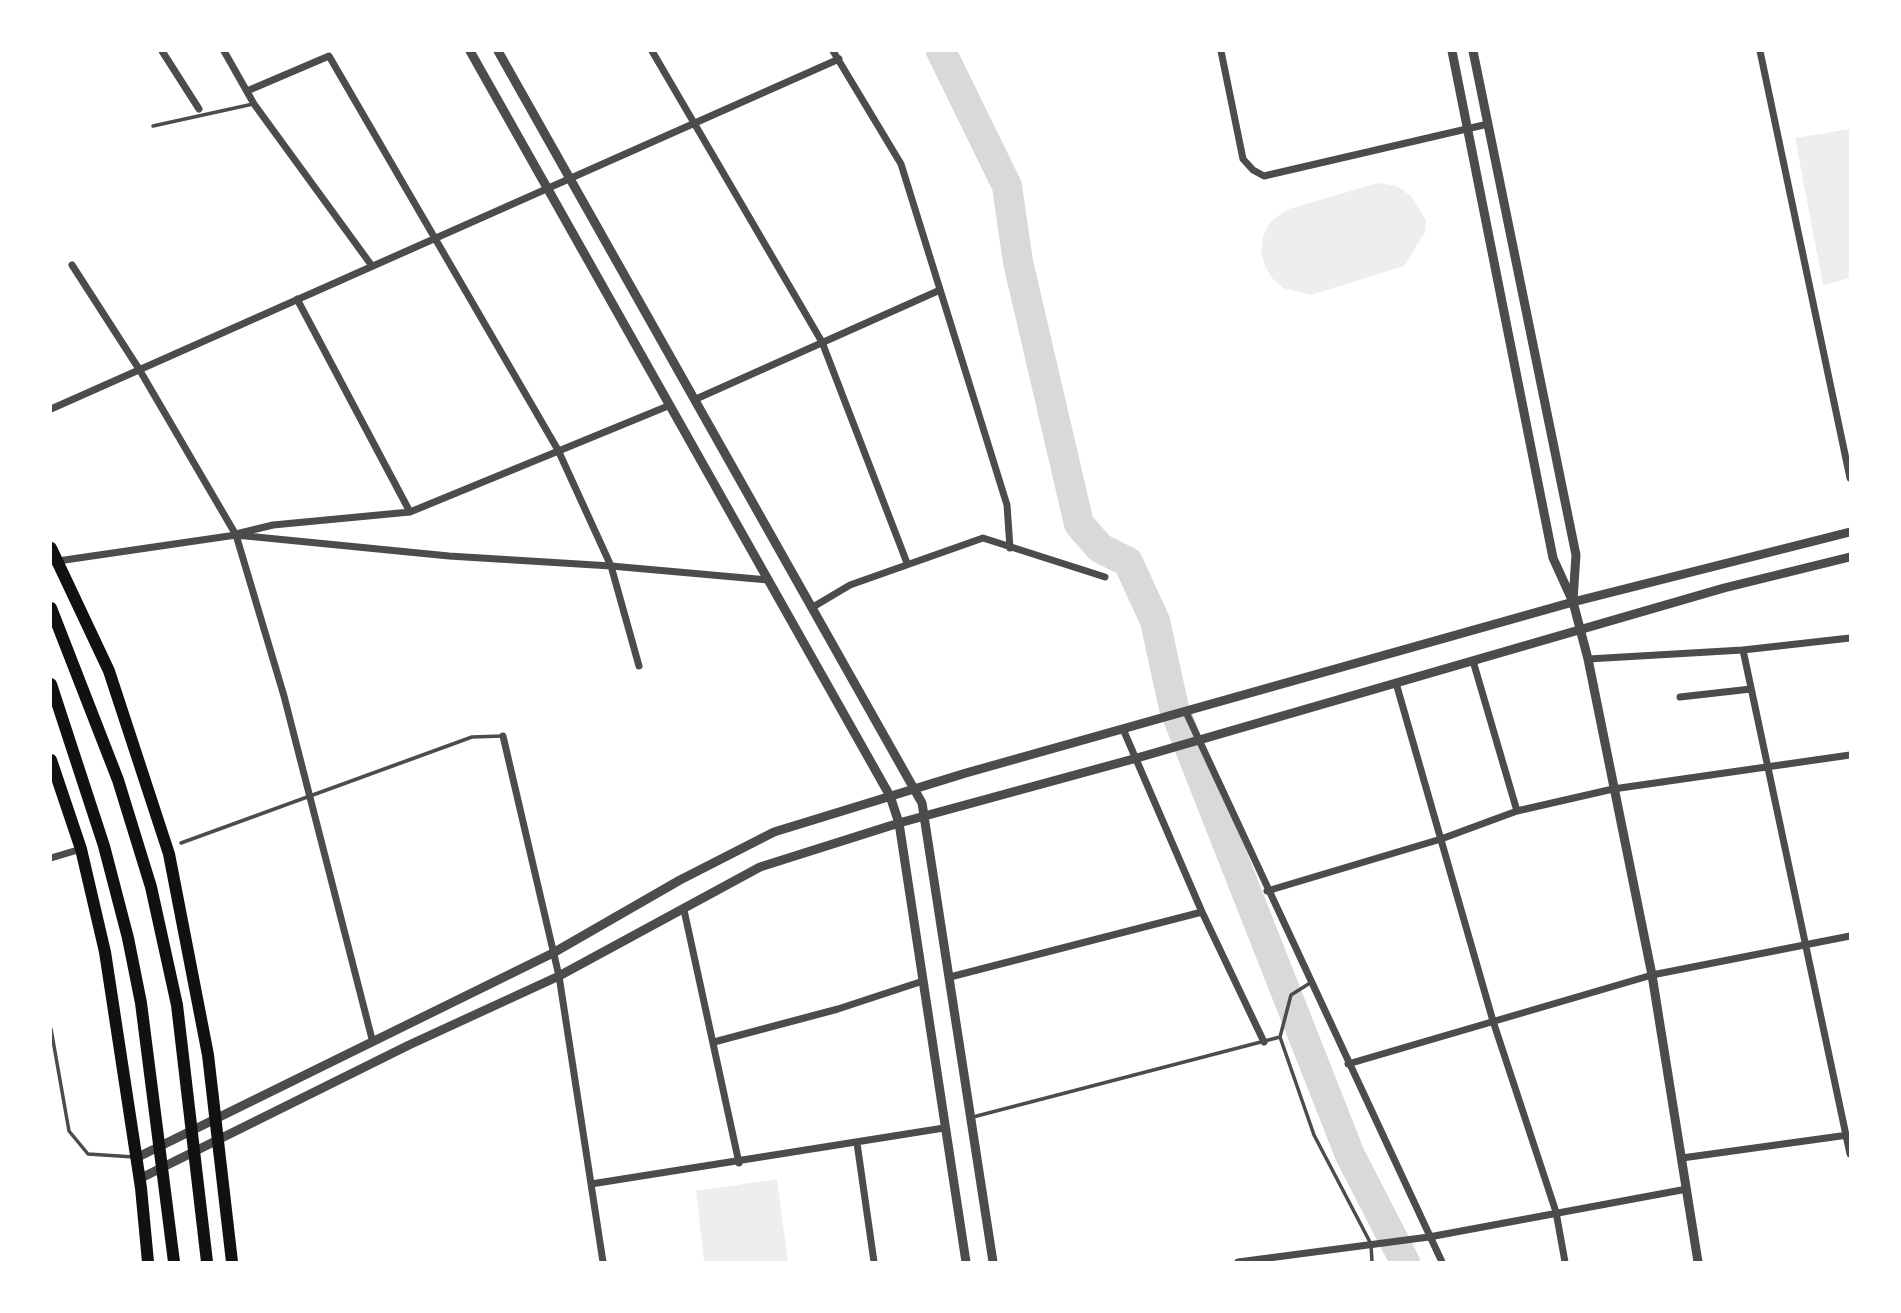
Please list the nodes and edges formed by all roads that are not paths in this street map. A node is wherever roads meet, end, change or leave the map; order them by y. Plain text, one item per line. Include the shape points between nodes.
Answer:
1 (162, 51) edge
2 (224, 51) edge
3 (470, 51) edge
4 (498, 51) edge
5 (652, 51) edge
6 (833, 51) edge
7 (1221, 51) edge
8 (1452, 51) edge
9 (1473, 51) edge
10 (1760, 51) edge
11 (839, 59) junction
12 (247, 91) junction
13 (254, 104) junction
14 (200, 109) dead end
15 (694, 124) junction
16 (1488, 124) junction
17 (153, 126) dead end
18 (1467, 129) junction
19 (571, 178) junction
20 (548, 188) junction
21 (436, 237) junction
22 (72, 265) dead end
23 (372, 266) junction
24 (940, 290) junction
25 (297, 299) junction
26 (822, 342) junction
27 (139, 369) junction
28 (696, 399) junction
29 (668, 407) junction
30 (51, 409) edge
31 (558, 450) junction
32 (1850, 478) edge
33 (410, 512) junction
34 (1850, 533) edge
35 (236, 534) junction
36 (51, 548) edge
37 (1010, 548) junction
38 (1850, 557) edge
39 (54, 561) edge
40 (907, 563) junction
41 (611, 566) junction
42 (1104, 577) dead end
43 (768, 580) junction
44 (1573, 602) junction
45 (813, 607) junction
46 (51, 608) edge
47 (1579, 629) junction
48 (1850, 638) edge
49 (1743, 650) junction
50 (1588, 659) junction
51 (1472, 661) junction
52 (639, 666) dead end
53 (1396, 683) junction
54 (51, 684) edge
55 (1751, 689) junction
56 (1680, 697) dead end
57 (1186, 712) junction
58 (1123, 729) junction
59 (503, 736) joint
60 (1196, 738) junction
61 (1850, 755) edge
62 (1137, 758) junction
63 (51, 761) edge
64 (1769, 768) junction
65 (914, 788) junction
66 (1613, 789) junction
67 (890, 796) junction
68 (309, 798) junction
69 (1517, 811) junction
70 (924, 816) junction
71 (899, 823) junction
72 (1441, 839) junction
73 (181, 843) dead end
74 (81, 849) junction
75 (51, 858) edge
76 (1267, 891) junction
77 (684, 910) junction
78 (1202, 912) junction
79 (1850, 936) edge
80 (1804, 945) junction
81 (553, 953) junction
82 (1653, 975) junction
83 (559, 976) junction
84 (950, 977) junction
85 (923, 981) junction
86 (1310, 983) junction
87 (1493, 1021) junction
88 (51, 1029) edge
89 (1280, 1037) junction
90 (372, 1039) junction
91 (714, 1042) junction
92 (1264, 1042) junction
93 (1348, 1063) junction
94 (971, 1118) junction
95 (214, 1121) junction
96 (944, 1128) junction
97 (193, 1131) junction
98 (1848, 1135) edge
99 (216, 1143) junction
100 (857, 1143) junction
101 (159, 1147) junction
102 (195, 1153) junction
103 (1850, 1154) edge
104 (136, 1158) junction
105 (1682, 1158) junction
106 (739, 1163) junction
107 (161, 1168) junction
108 (139, 1179) junction
109 (591, 1184) junction
110 (1687, 1189) junction
111 (1556, 1212) junction
112 (1426, 1237) junction
113 (1371, 1244) junction
114 (148, 1262) edge
115 (174, 1262) edge
116 (207, 1262) edge
117 (232, 1262) edge
118 (603, 1262) edge
119 (874, 1262) edge
120 (966, 1262) edge
121 (993, 1262) edge
122 (1238, 1262) edge
123 (1372, 1262) edge
124 (1441, 1262) edge
125 (1565, 1262) edge
126 (1698, 1262) edge

1 - 14 street
2 - 12 street
3 - 20 street
4 - 19 street
5 - 15 street
6 - 11 street
7 - 18 street via 1244,159 1264,176
8 - 18 street
9 - 16 street
10 - 32 street
11 - 15 street
11 - 24 street via 901,164
12 - 13 street
12 - 21 street via 329,56
13 - 17 lane
13 - 23 street
15 - 19 street
15 - 26 street
16 - 18 street
16 - 44 street via 1576,555
18 - 44 street via 1553,558
19 - 20 street
19 - 28 street
20 - 21 street
20 - 29 street
21 - 23 street
21 - 31 street
22 - 27 street
23 - 25 street
24 - 26 street
24 - 37 street via 1007,505
25 - 27 street
25 - 33 street
26 - 28 street
26 - 40 street
27 - 30 street
27 - 35 street
28 - 45 street
29 - 31 street
29 - 43 street
31 - 33 street
31 - 41 street
33 - 35 street via 273,525
34 - 44 street
35 - 39 street
35 - 41 street via 449,556
35 - 68 street
36 - 39 main road
37 - 40 street via 983,538
37 - 42 street
38 - 47 street
39 - 95 main road via 109,671 169,854 208,1055
40 - 45 street via 850,585
41 - 43 street
41 - 52 street
43 - 67 street
44 - 47 street
44 - 57 street
45 - 65 street
46 - 97 main road via 118,780 151,887 177,1005
47 - 50 street
47 - 51 street
48 - 49 street
49 - 50 street
49 - 55 street
50 - 66 street
51 - 53 street
51 - 69 street
53 - 60 street
53 - 72 street
54 - 101 main road via 104,846 128,938
55 - 56 street
55 - 64 street
57 - 58 street
57 - 60 street
58 - 62 street
58 - 65 street
59 - 68 lane via 472,737
59 - 81 street
60 - 62 street
60 - 76 street
61 - 64 street
62 - 70 street
62 - 78 street
63 - 74 main road
64 - 66 street
64 - 80 street
65 - 67 street
65 - 70 street
66 - 69 street
66 - 82 street
67 - 71 street
67 - 81 street via 756,839
68 - 73 lane
68 - 90 street
69 - 72 street
70 - 71 street
70 - 84 street
71 - 77 street via 761,867
71 - 85 street
72 - 76 street
72 - 87 street
74 - 75 street
74 - 104 main road via 105,952
76 - 86 street
77 - 83 street
77 - 91 street
78 - 84 street
78 - 92 street
79 - 80 street
80 - 82 street
80 - 98 street
81 - 83 street
81 - 90 street
82 - 87 street
82 - 105 street
83 - 99 street via 409,1045
83 - 109 street
84 - 94 street
85 - 91 street
85 - 96 street
86 - 89 lane via 1291,995
86 - 93 street
87 - 93 street
87 - 111 street
88 - 104 lane via 69,1131 88,1154
89 - 92 lane
89 - 113 lane via 1314,1135
90 - 95 street
91 - 106 street
92 - 94 lane
93 - 112 street
94 - 121 street
95 - 97 street
95 - 99 main road
96 - 100 street
96 - 120 street
97 - 101 street
97 - 102 main road
98 - 103 street
98 - 105 street
99 - 102 street
99 - 117 main road
100 - 106 street
100 - 119 street
101 - 104 street
101 - 107 main road
102 - 107 street
102 - 116 main road
104 - 108 main road
105 - 110 street
106 - 109 street
107 - 108 street
107 - 115 main road
108 - 114 main road
109 - 118 street
110 - 111 street
110 - 126 street
111 - 112 street
111 - 125 street
112 - 113 street
112 - 124 street
113 - 122 street
113 - 123 lane

